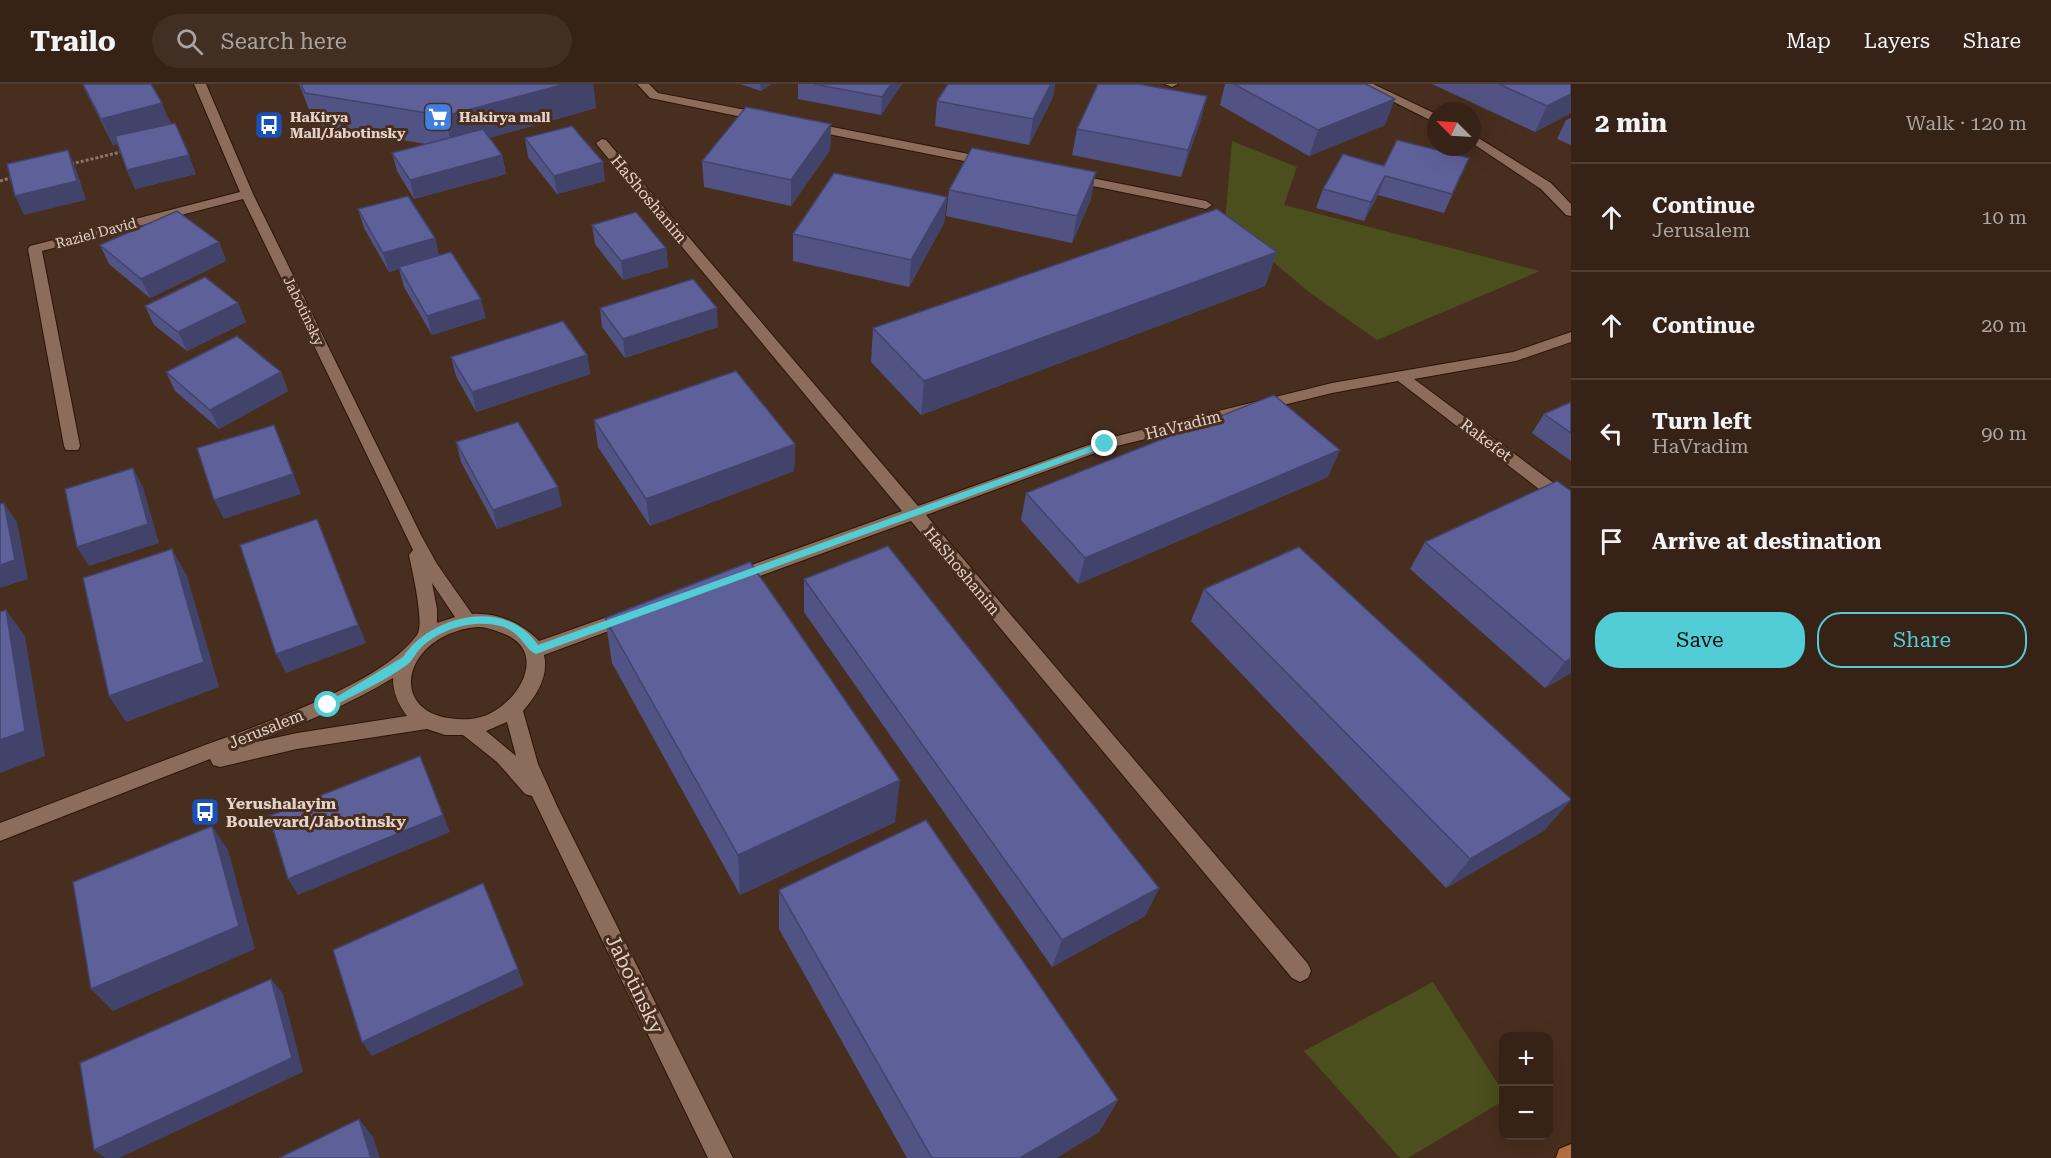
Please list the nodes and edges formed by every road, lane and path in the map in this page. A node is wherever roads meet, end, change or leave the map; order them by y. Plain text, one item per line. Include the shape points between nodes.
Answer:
1 (201, 84) edge
2 (643, 84) edge
3 (1364, 84) edge
4 (1427, 114) edge
5 (602, 143) dead end
6 (1481, 144) edge
7 (127, 151) edge
8 (69, 165) edge
9 (1006, 165) edge
10 (1053, 174) edge
11 (23, 175) edge
12 (0, 181) edge
13 (246, 194) junction
14 (1206, 205) dead end
15 (1571, 212) edge
16 (1571, 337) edge
17 (1401, 376) junction
18 (72, 446) dead end
19 (1571, 505) edge
20 (915, 514) junction
21 (413, 535) junction
22 (715, 585) edge
23 (638, 613) edge
24 (467, 621) junction
25 (427, 637) junction
26 (536, 650) junction
27 (407, 660) junction
28 (513, 710) junction
29 (426, 721) junction
30 (468, 728) junction
31 (120, 786) junction
32 (549, 811) junction
33 (0, 832) edge
34 (1300, 971) dead end
35 (721, 1158) edge

1 - 13 street, Jabotinsky
2 - 9 street via 654,96
3 - 4 street
5 - 20 street, HaShoshanim
6 - 15 street via 1546,186
7 - 8 path
10 - 14 street
11 - 12 path
13 - 18 street, Raziel David via 35,249
13 - 21 street, Jabotinsky
16 - 17 street, HaVradim via 1516,356
17 - 19 street, Rakefet
17 - 20 street, HaVradim via 1332,388 1105,444
20 - 22 street, HaVradim
20 - 34 street, HaShoshanim
21 - 24 street, Jabotinsky
21 - 25 street, Jabotinsky via 428,609
23 - 26 street
24 - 25 street
24 - 26 street via 485,620 517,629
25 - 27 street
26 - 28 street via 536,681
27 - 29 street via 401,677 402,694 410,710
27 - 31 street, Jerusalem via 328,705
28 - 30 street via 492,722
28 - 32 street, Jabotinsky via 528,764
29 - 30 street
29 - 31 street, Jerusalem via 243,752
30 - 32 street, Jabotinsky via 504,756
31 - 33 street, Jerusalem
32 - 35 street, Jabotinsky

